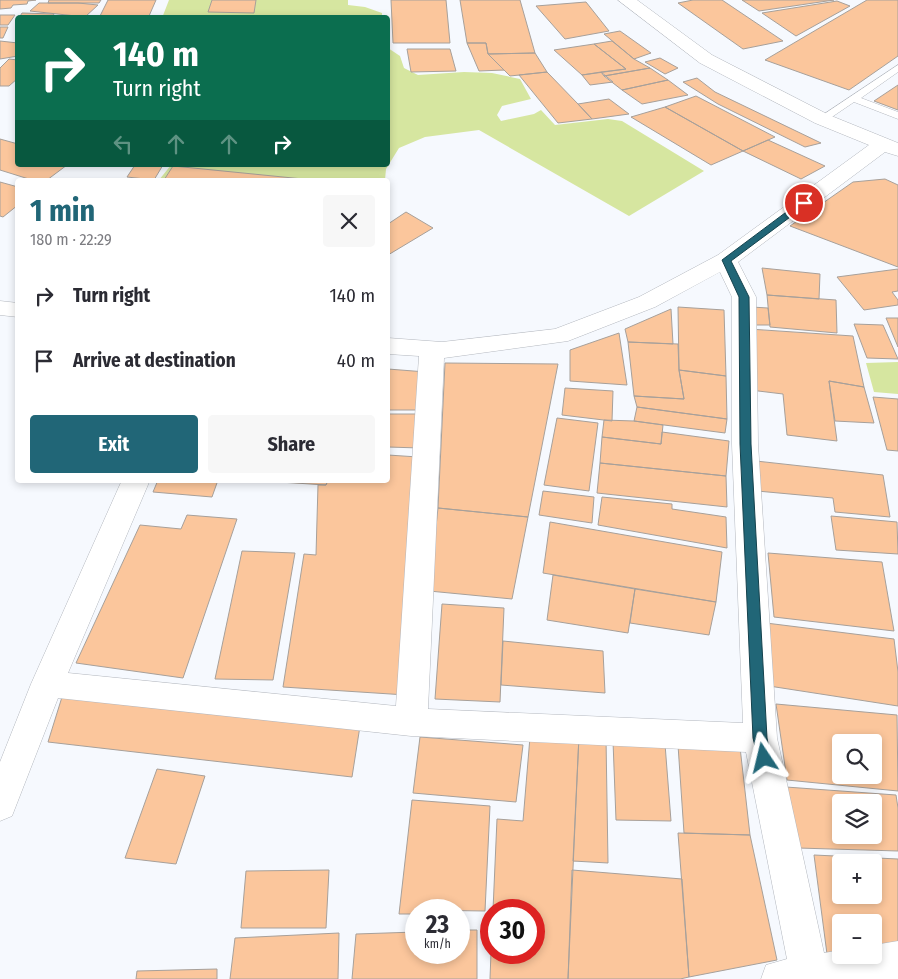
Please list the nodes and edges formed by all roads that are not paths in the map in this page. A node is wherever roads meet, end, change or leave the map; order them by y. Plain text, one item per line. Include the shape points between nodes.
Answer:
1 (626, 0) edge
2 (898, 68) edge
3 (853, 98) junction
4 (898, 116) edge
5 (822, 119) junction
6 (890, 148) edge
7 (726, 260) junction
8 (0, 308) edge
9 (15, 310) edge
10 (390, 346) edge
11 (432, 349) junction
12 (135, 483) edge
13 (48, 684) junction
14 (411, 722) junction
15 (760, 738) junction
16 (0, 805) edge
17 (898, 960) edge
18 (800, 977) edge

1 - 5 street via 706,59
2 - 3 lane
3 - 4 lane
3 - 5 lane
5 - 6 street
6 - 7 street
7 - 11 street via 647,302 559,336
7 - 15 street via 744,297 746,444
8 - 9 street
10 - 11 street
11 - 14 street
12 - 13 street
13 - 14 street
13 - 16 street
14 - 15 street
15 - 18 street
17 - 18 street

